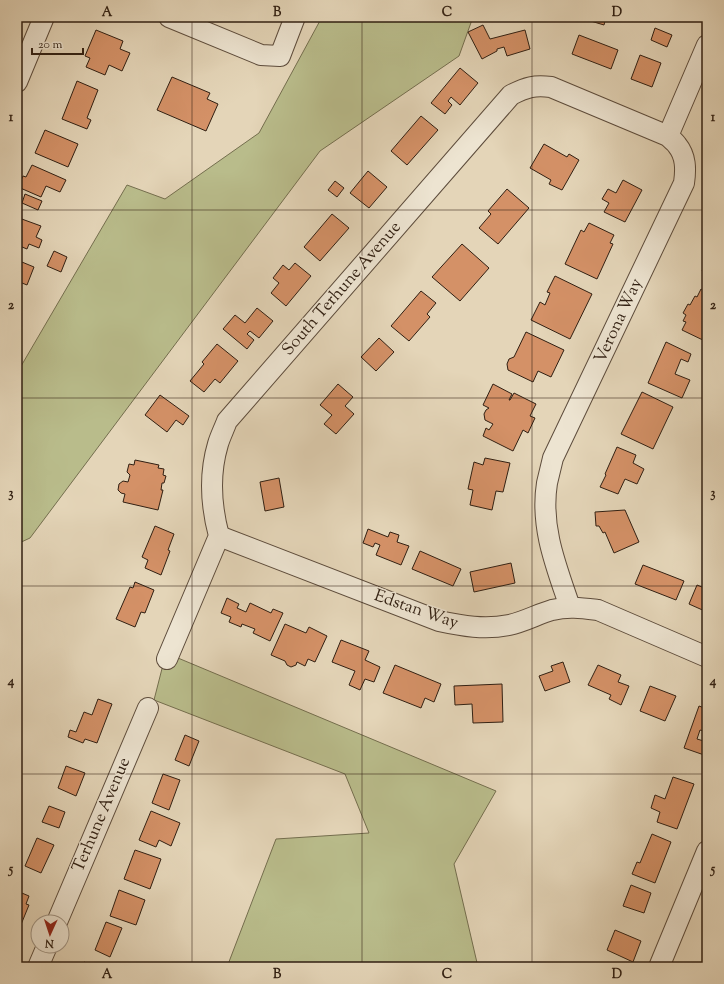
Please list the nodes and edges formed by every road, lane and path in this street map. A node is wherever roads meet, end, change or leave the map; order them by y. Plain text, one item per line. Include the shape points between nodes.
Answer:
1 (44, 17) edge
2 (169, 17) edge
3 (295, 17) edge
4 (707, 45) edge
5 (17, 82) edge
6 (668, 136) junction
7 (219, 536) junction
8 (570, 607) junction
9 (707, 657) edge
10 (167, 659) dead end
11 (148, 708) dead end
12 (707, 851) edge
13 (60, 914) edge
14 (44, 954) edge
15 (38, 967) edge
16 (659, 967) edge

1 - 5 street
2 - 3 street via 261,54 280,56
4 - 6 street
6 - 7 street, South Terhune Avenue via 551,87 537,86 511,95 227,421 218,445 213,472 212,500
6 - 8 street, Verona Way via 678,145 684,157 684,182 553,458 547,483 545,512 548,538
7 - 8 street, Edstan Way via 439,621 462,626 509,625
7 - 10 street
8 - 9 street, Edstan Way via 598,610
11 - 13 street, Terhune Avenue
12 - 16 street
14 - 15 street

